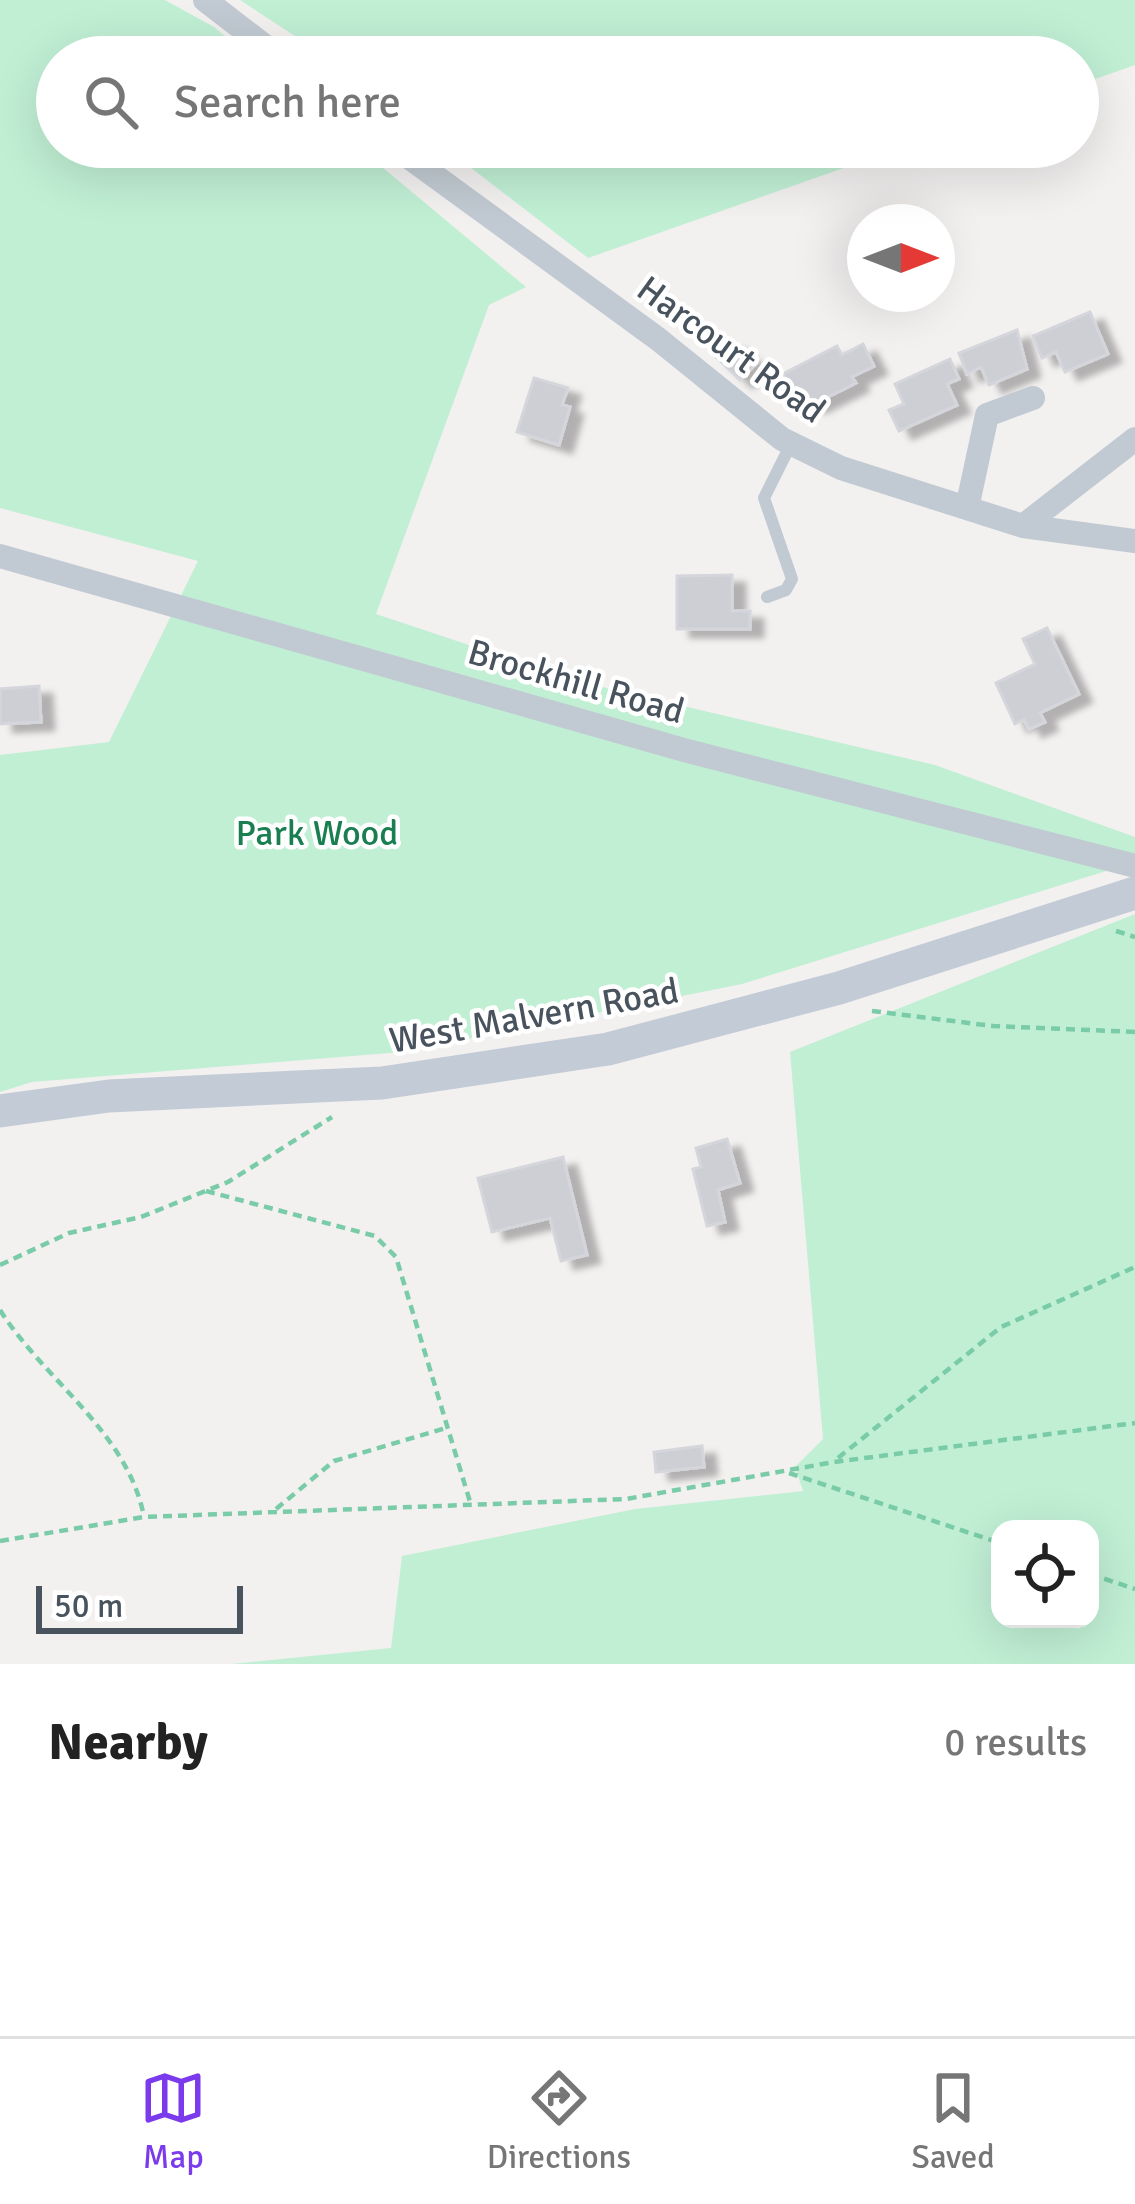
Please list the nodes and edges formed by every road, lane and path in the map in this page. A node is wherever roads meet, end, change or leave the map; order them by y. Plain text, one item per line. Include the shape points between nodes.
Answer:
1 (205, 0) edge
2 (252, 36) edge
3 (422, 168) edge
4 (1033, 398) dead end
5 (1135, 439) edge
6 (791, 444) junction
7 (967, 508) junction
8 (1023, 526) junction
9 (1135, 541) edge
10 (0, 556) edge
11 (767, 597) dead end
12 (1135, 866) edge
13 (1135, 893) edge
14 (859, 1010) dead end
15 (1135, 1031) edge
16 (382, 1083) junction
17 (0, 1111) edge
18 (206, 1191) junction
19 (0, 1264) edge
20 (1135, 1268) edge
21 (0, 1310) edge
22 (1135, 1423) edge
23 (446, 1428) junction
24 (834, 1462) junction
25 (783, 1471) junction
26 (471, 1505) junction
27 (273, 1512) junction
28 (144, 1517) junction
29 (991, 1540) edge
30 (0, 1541) edge
31 (1099, 1577) edge
32 (1135, 1589) edge

1 - 2 street
3 - 6 street, Harcourt Road
4 - 7 street via 987,415
5 - 8 street
6 - 7 street, Harcourt Road
6 - 11 lane via 764,498 792,579
7 - 8 street, Harcourt Road
8 - 9 street, Harcourt Road
10 - 12 street, Brockhill Road via 684,750
13 - 16 main road, West Malvern Road via 675,1032
14 - 15 path
16 - 17 main road, West Malvern Road via 109,1096
16 - 18 path
18 - 19 path via 69,1233
18 - 23 path via 375,1236 396,1257
20 - 24 path via 1001,1327
21 - 28 path via 109,1439 139,1486
22 - 24 path
23 - 26 path
23 - 27 path via 334,1461
24 - 25 path
25 - 26 path via 626,1498
25 - 29 path
26 - 27 path
27 - 28 path
28 - 30 path
31 - 32 path

